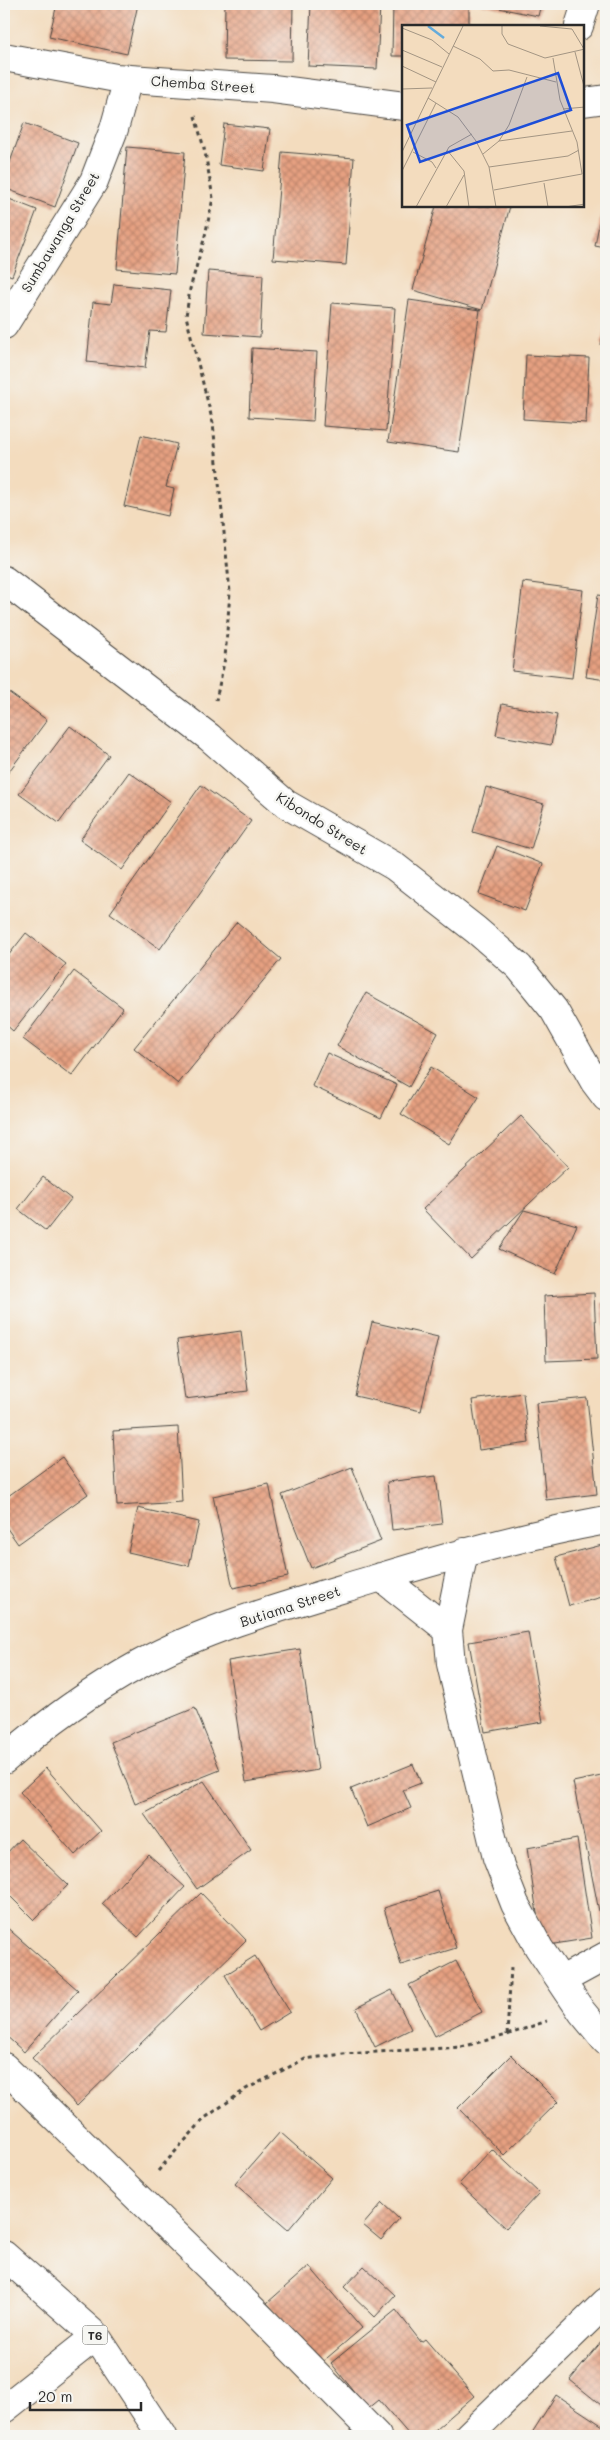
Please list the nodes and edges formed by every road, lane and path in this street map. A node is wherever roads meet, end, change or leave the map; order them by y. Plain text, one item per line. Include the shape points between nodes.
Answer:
1 (586, 4) edge
2 (579, 25) edge
3 (4, 57) edge
4 (128, 79) junction
5 (185, 82) junction
6 (606, 99) edge
7 (585, 102) edge
8 (402, 106) edge
9 (4, 325) edge
10 (4, 580) edge
11 (209, 737) junction
12 (606, 1097) edge
13 (606, 1520) edge
14 (464, 1552) junction
15 (381, 1577) junction
16 (448, 1630) junction
17 (4, 1760) edge
18 (606, 1956) edge
19 (562, 1980) junction
20 (582, 2012) junction
21 (606, 2041) edge
22 (4, 2067) edge
23 (136, 2196) junction
24 (4, 2254) edge
25 (606, 2302) edge
26 (96, 2336) junction
27 (4, 2408) edge
28 (162, 2436) edge
29 (377, 2436) edge
30 (468, 2436) edge

1 - 2 main road
3 - 4 main road, Chemba Street
4 - 5 main road, Chemba Street
4 - 9 main road, Sumbawanga Street via 114,129 94,181
5 - 8 main road, Chemba Street via 273,88
5 - 11 path via 205,152 213,198 186,316 213,424 230,592 225,658
6 - 7 main road
10 - 11 main road, Kibondo Street
11 - 12 main road, Kibondo Street via 286,804 394,866 519,967 554,1010
13 - 14 main road, Butiama Street
14 - 15 main road, Butiama Street
14 - 16 main road
15 - 16 main road
15 - 17 main road, Butiama Street via 218,1630 142,1663 46,1724
16 - 19 main road via 451,1664 497,1858 515,1904
18 - 19 main road
19 - 20 main road
20 - 21 main road
20 - 23 path via 461,2047 305,2060 246,2089 205,2118
22 - 23 main road
23 - 29 main road
24 - 26 main road, T6
25 - 30 main road
26 - 27 main road
26 - 28 main road, T6

